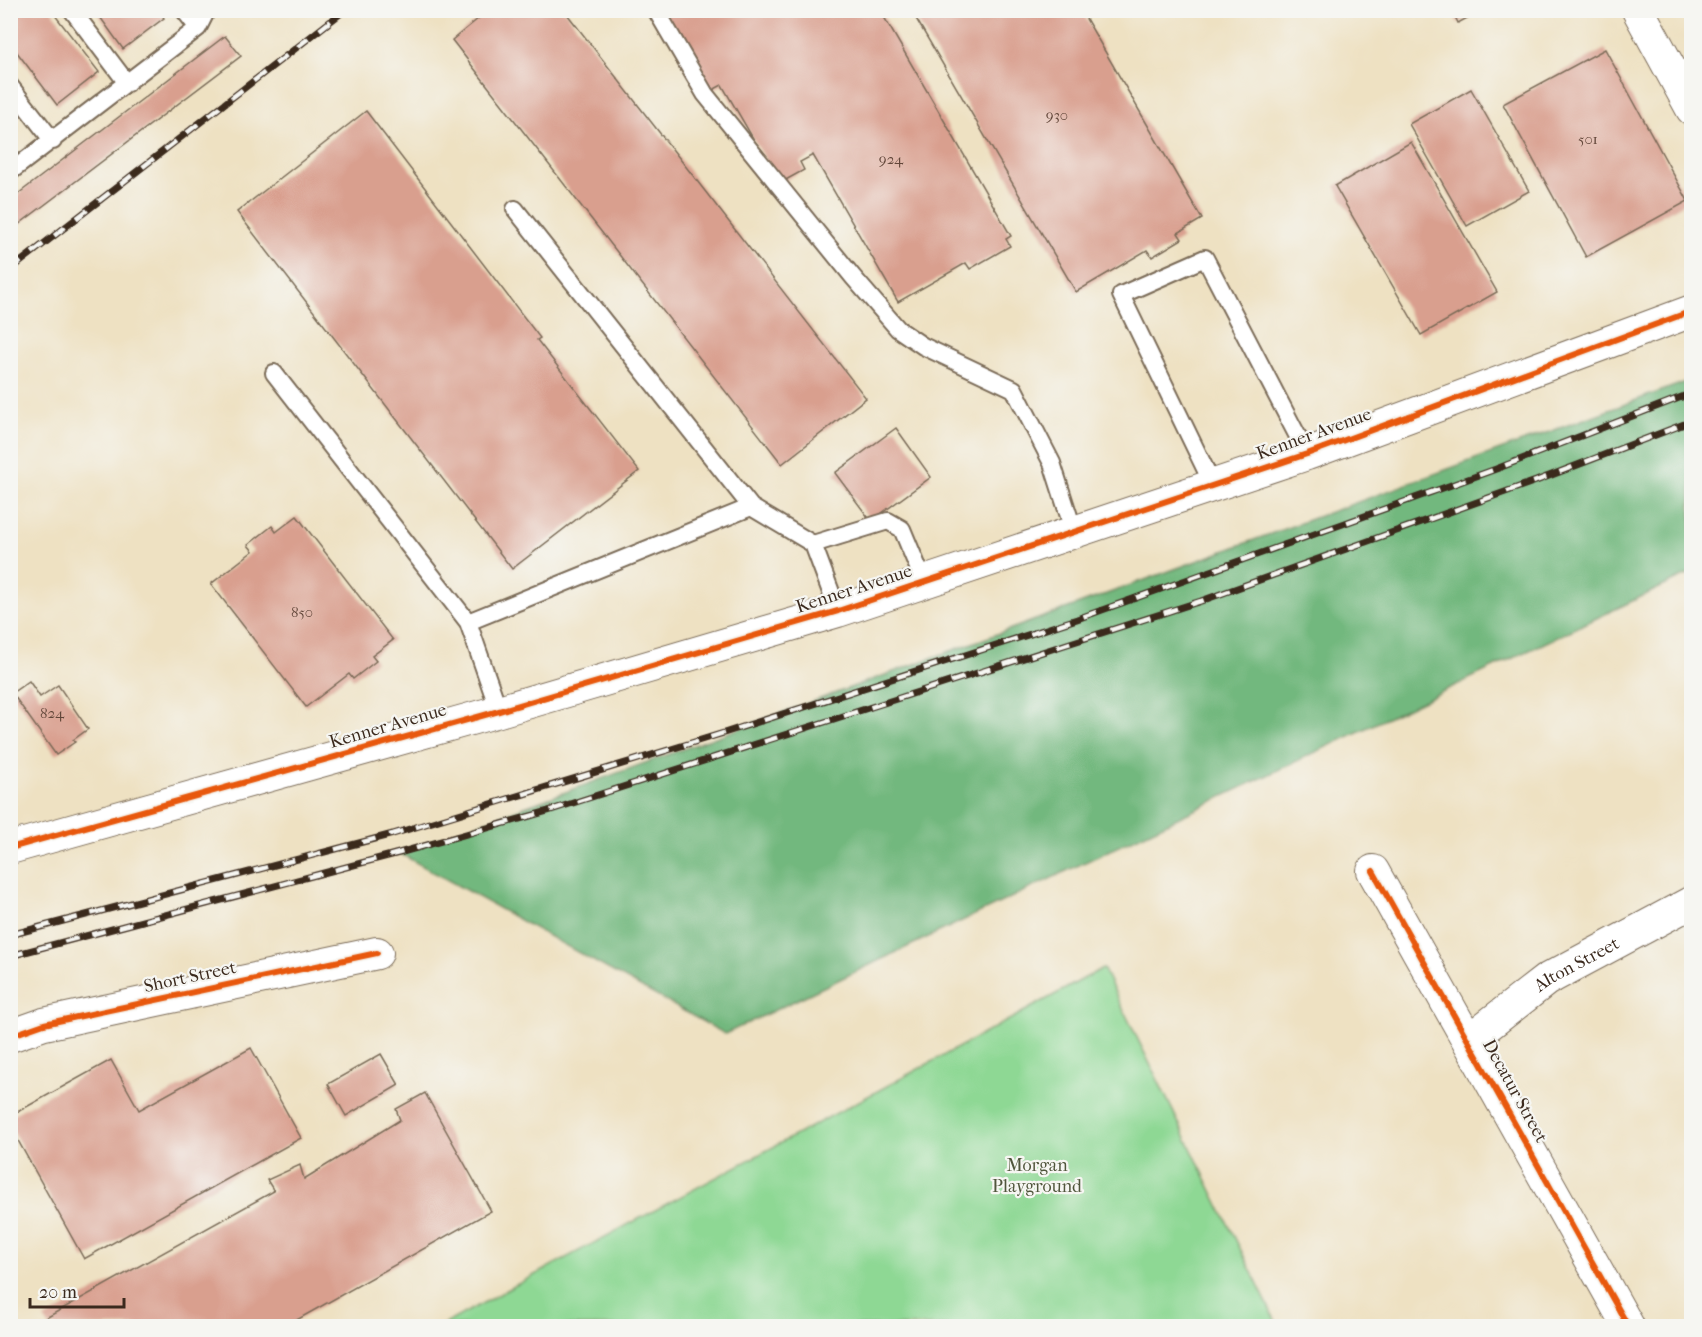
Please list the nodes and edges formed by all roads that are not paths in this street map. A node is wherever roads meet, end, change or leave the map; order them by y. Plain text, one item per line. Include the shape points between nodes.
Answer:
1 (72, 10) edge
2 (184, 10) edge
3 (207, 10) edge
4 (656, 10) edge
5 (1638, 10) edge
6 (198, 28) junction
7 (127, 83) junction
8 (10, 86) edge
9 (1692, 109) edge
10 (53, 141) junction
11 (10, 172) edge
12 (515, 209) dead end
13 (1692, 311) edge
14 (274, 373) dead end
15 (1307, 454) junction
16 (1213, 485) junction
17 (751, 507) junction
18 (1074, 532) junction
19 (813, 544) junction
20 (924, 582) junction
21 (838, 611) junction
22 (468, 622) junction
23 (498, 711) junction
24 (10, 848) edge
25 (1373, 871) dead end
26 (1692, 902) edge
27 (377, 952) dead end
28 (10, 1035) edge
29 (1469, 1040) junction
30 (1628, 1326) edge

1 - 7 lane
2 - 6 lane
3 - 6 lane
4 - 18 lane via 705,94 898,329 923,346 1014,388 1052,463
5 - 9 street
6 - 7 lane
7 - 10 lane
8 - 10 lane
10 - 11 lane
12 - 17 lane
13 - 15 street, Kenner Avenue
14 - 22 lane
15 - 16 street, Kenner Avenue
15 - 16 lane via 1205,258 1121,295
16 - 18 street, Kenner Avenue
17 - 19 lane
17 - 22 lane
18 - 20 street, Kenner Avenue
19 - 20 lane via 888,521 902,529
19 - 21 lane
20 - 21 street, Kenner Avenue
21 - 23 street, Kenner Avenue
22 - 23 lane
23 - 24 street, Kenner Avenue
25 - 29 street, Decatur Street
26 - 29 street, Alton Street via 1546,980
27 - 28 street, Short Street via 44,1024
29 - 30 street, Decatur Street

